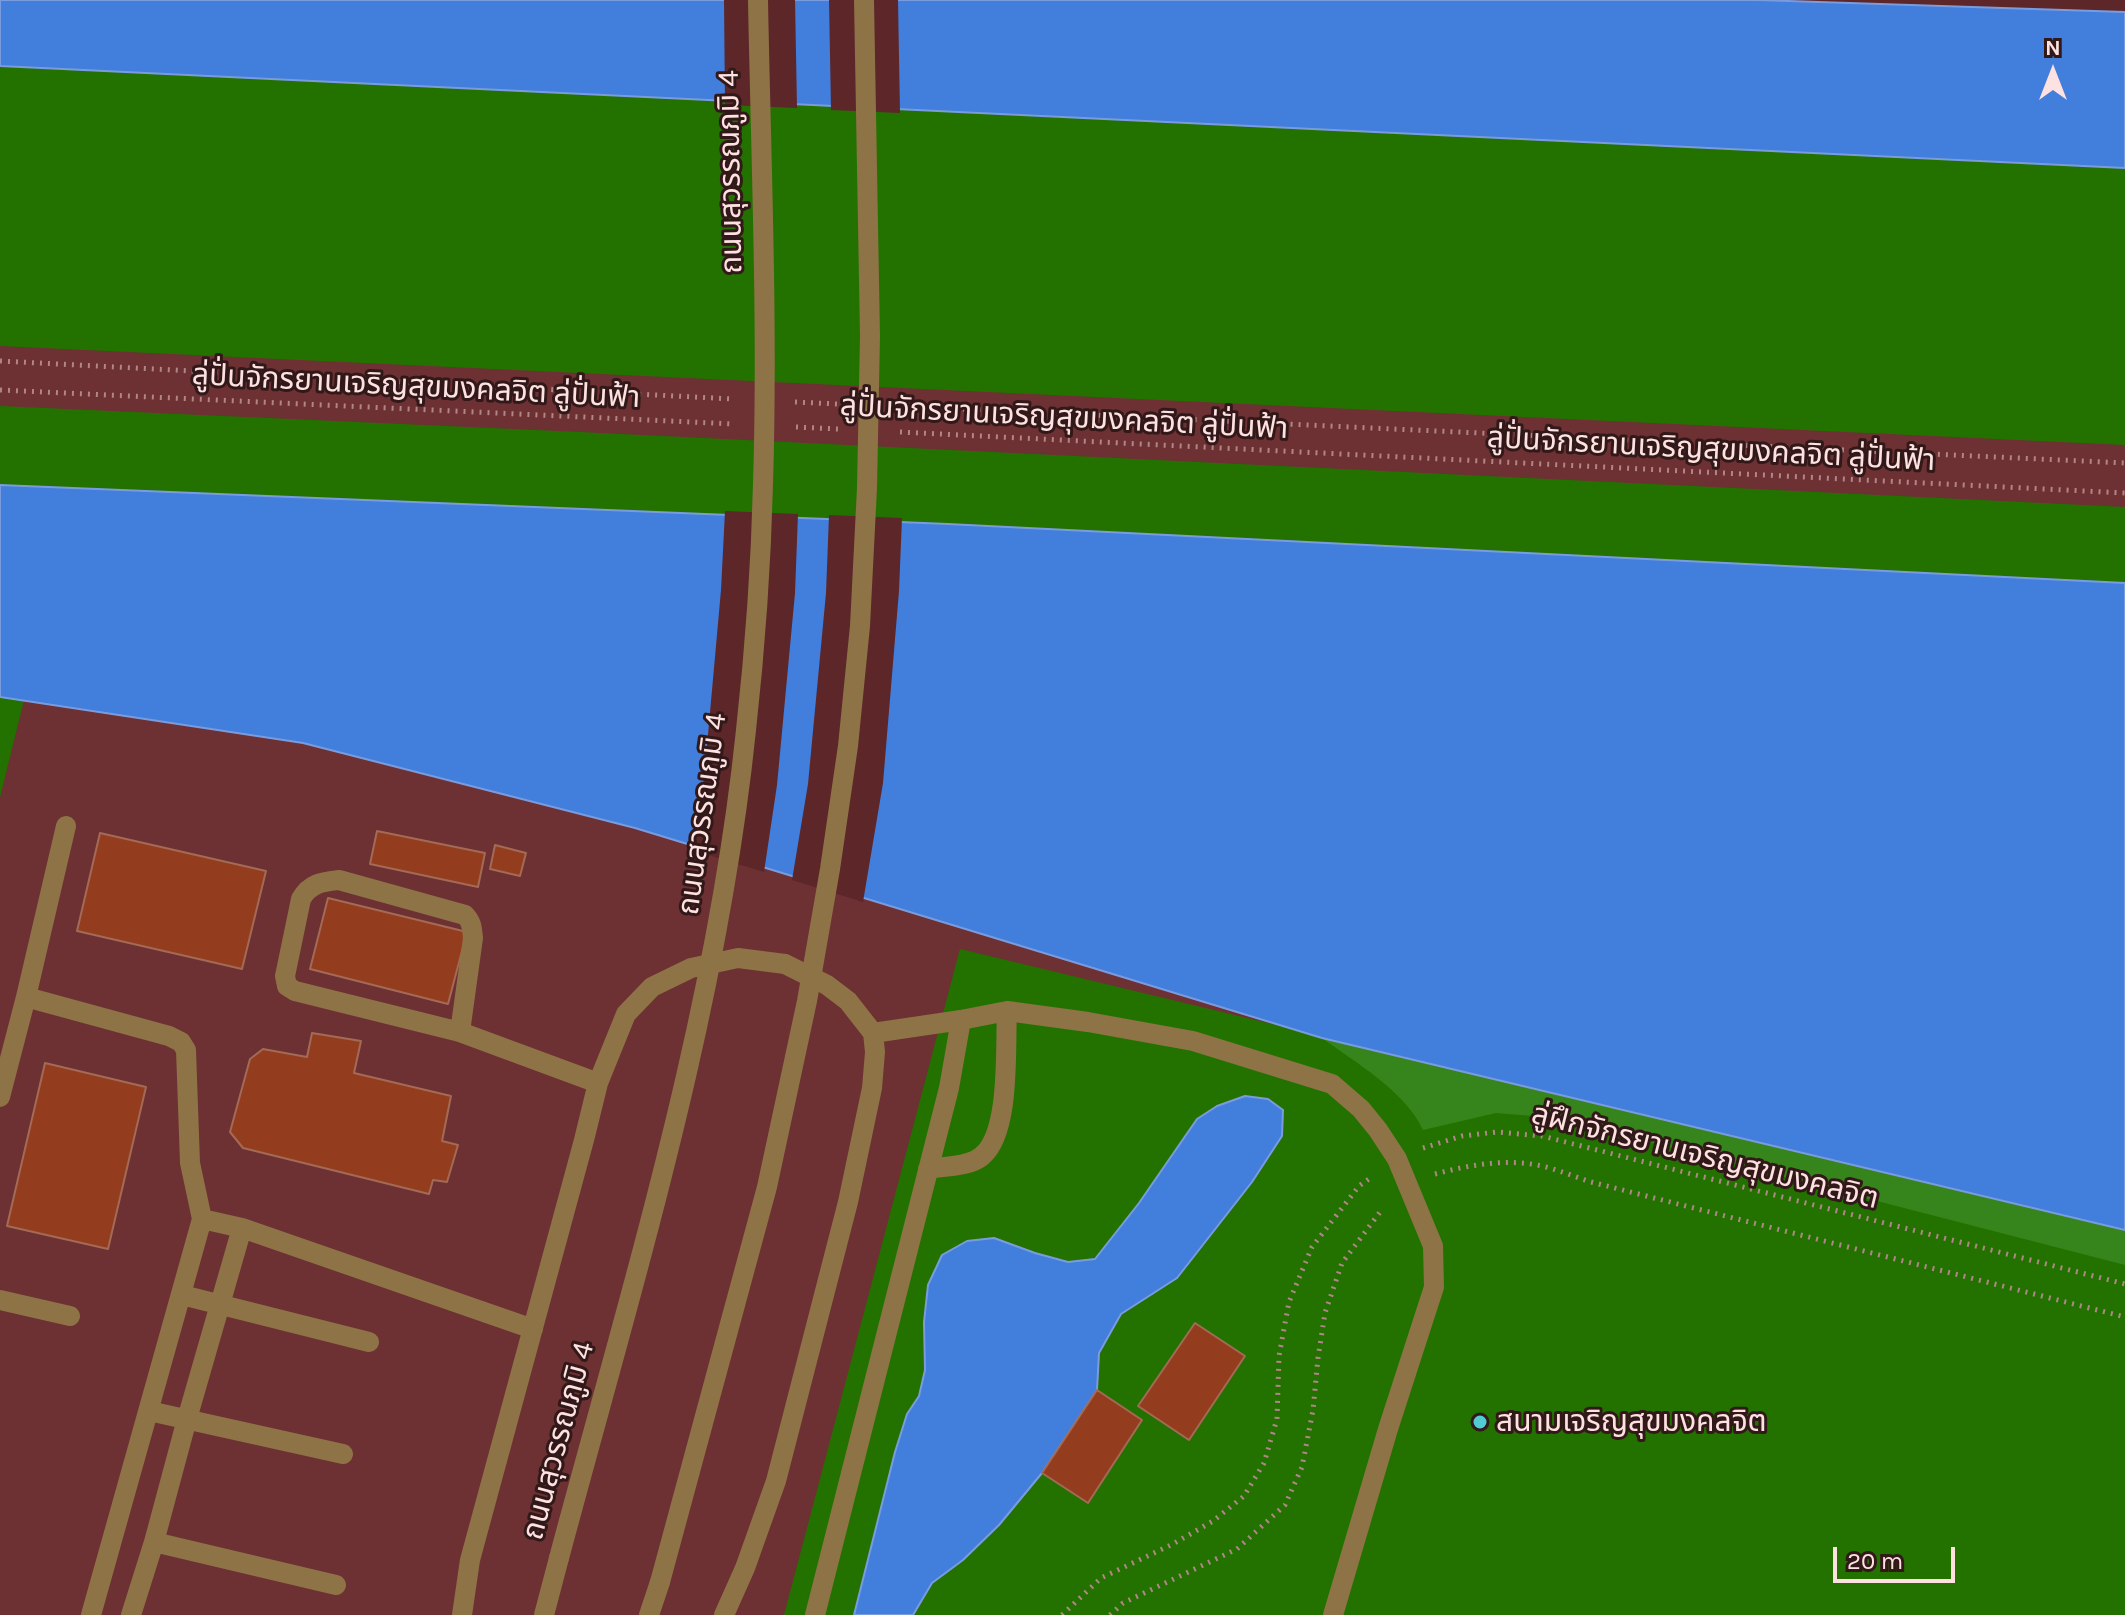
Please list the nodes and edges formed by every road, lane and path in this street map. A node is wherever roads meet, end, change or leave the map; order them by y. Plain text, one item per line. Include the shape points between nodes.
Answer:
1 (758, 0) edge
2 (864, 0) edge
3 (0, 361) edge
4 (0, 390) edge
5 (737, 399) dead end
6 (785, 401) dead end
7 (848, 404) dead end
8 (896, 406) dead end
9 (738, 424) dead end
10 (786, 426) dead end
11 (849, 429) dead end
12 (897, 432) dead end
13 (2125, 463) edge
14 (2125, 493) edge
15 (66, 826) dead end
16 (26, 997) junction
17 (1007, 1011) junction
18 (961, 1020) junction
19 (460, 1032) junction
20 (873, 1033) junction
21 (598, 1083) junction
22 (0, 1097) edge
23 (1397, 1159) junction
24 (928, 1169) junction
25 (1409, 1188) junction
26 (202, 1219) junction
27 (242, 1228) junction
28 (2125, 1284) edge
29 (182, 1295) junction
30 (0, 1300) edge
31 (221, 1305) junction
32 (70, 1316) dead end
33 (2125, 1317) edge
34 (533, 1329) junction
35 (369, 1342) dead end
36 (149, 1411) junction
37 (187, 1419) junction
38 (343, 1454) dead end
39 (154, 1542) junction
40 (336, 1585) dead end
41 (91, 1615) edge
42 (131, 1615) edge
43 (462, 1615) edge
44 (544, 1615) edge
45 (649, 1615) edge
46 (724, 1615) edge
47 (815, 1615) edge
48 (1062, 1615) edge
49 (1110, 1615) edge
50 (1333, 1615) edge

1 - 44 street, ถนนสุวรรณภูมิ 4, bridge via 763,486 757,610 732,838 671,1143
2 - 45 street, bridge via 870,366 860,626 848,746 807,1001 767,1187
3 - 5 path
4 - 9 path, ลู่ปั่นจักรยานเจริญสุขมงคลจิต ลู่ปั่นฟ้า
6 - 7 path
8 - 13 path
10 - 11 path, ลู่ปั่นจักรยานเจริญสุขมงคลจิต ลู่ปั่นฟ้า
12 - 14 path, ลู่ปั่นจักรยานเจริญสุขมงคลจิต ลู่ปั่นฟ้า
15 - 16 street
16 - 22 street
16 - 26 street via 181,1042 186,1050 190,1163
17 - 18 street
17 - 23 street via 1193,1041 1332,1084 1361,1109
17 - 24 street via 1002,1115 994,1142 981,1157
18 - 20 street
18 - 24 street
19 - 19 street via 287,986 294,930 306,890 339,880 465,915 473,938
19 - 21 street
20 - 21 street via 848,1001 827,985 785,964 738,958 691,968 652,987 626,1014
20 - 46 street via 872,1088 788,1437
21 - 34 street
23 - 25 street
23 - 28 path, ลู่ฝึกจักรยานเจริญสุขมงคลจิต via 1462,1136 1542,1136
23 - 48 path, ลู่ฝึกจักรยานเจริญสุขมงคลจิต via 1359,1186 1312,1247 1289,1302 1279,1356 1277,1419 1264,1463 1244,1496 1186,1537 1101,1578
24 - 47 street
25 - 33 path via 1433,1174 1470,1165 1541,1166
25 - 49 path via 1382,1209 1342,1263 1325,1313 1302,1467 1285,1505 1237,1549 1123,1603
25 - 50 street via 1433,1246 1434,1287
26 - 27 street
26 - 29 street
27 - 31 street
27 - 34 street
29 - 31 street
29 - 36 street
30 - 32 street
31 - 35 street
31 - 37 street
34 - 43 street via 470,1560
36 - 37 street
36 - 41 street
37 - 38 street
37 - 39 street
39 - 40 street
39 - 42 street

